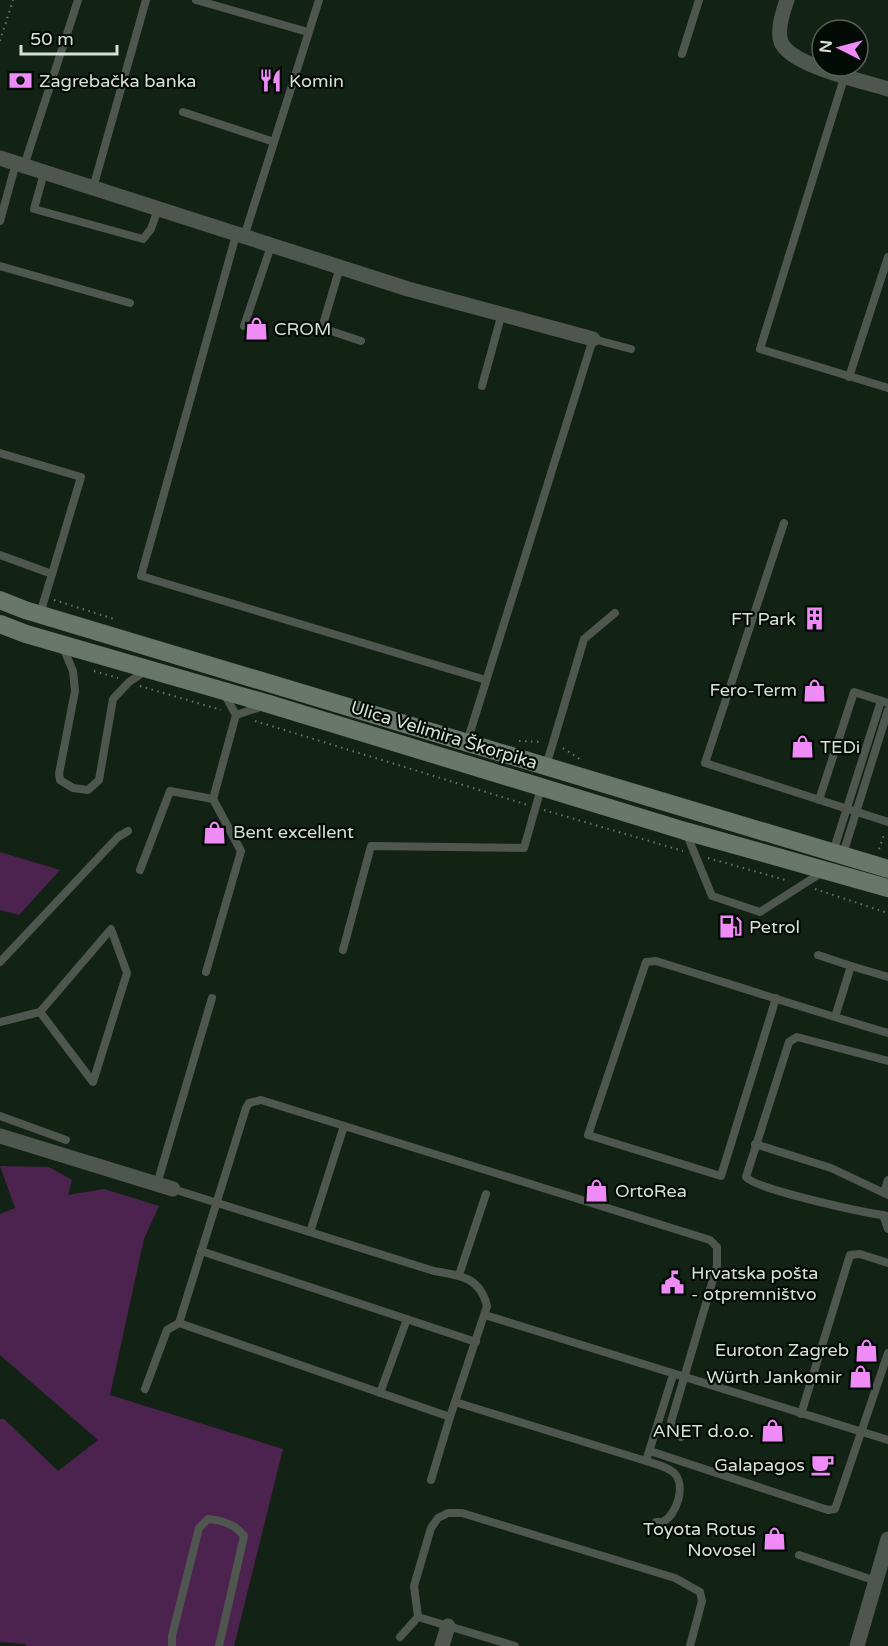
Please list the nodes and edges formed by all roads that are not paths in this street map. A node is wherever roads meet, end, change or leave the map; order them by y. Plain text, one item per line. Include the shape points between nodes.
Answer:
1 (78, 0) edge
2 (146, 0) edge
3 (196, 0) edge
4 (319, 0) edge
5 (699, 0) edge
6 (787, 0) edge
7 (308, 32) junction
8 (682, 54) dead end
9 (810, 63) edge
10 (844, 78) edge
11 (855, 78) edge
12 (888, 88) edge
13 (183, 112) dead end
14 (274, 142) junction
15 (0, 158) edge
16 (20, 165) junction
17 (44, 173) junction
18 (93, 188) junction
19 (158, 209) junction
20 (0, 221) edge
21 (240, 236) junction
22 (271, 246) junction
23 (888, 257) edge
24 (0, 266) edge
25 (340, 267) junction
26 (130, 303) dead end
27 (502, 313) junction
28 (244, 326) dead end
29 (593, 339) junction
30 (361, 341) dead end
31 (631, 349) dead end
32 (849, 377) junction
33 (482, 386) dead end
34 (888, 388) edge
35 (0, 453) edge
36 (784, 522) dead end
37 (0, 555) edge
38 (52, 573) junction
39 (0, 600) edge
40 (615, 613) dead end
41 (40, 614) junction
42 (0, 624) edge
43 (61, 644) junction
44 (148, 669) junction
45 (486, 680) junction
46 (222, 691) junction
47 (884, 702) edge
48 (269, 704) junction
49 (888, 710) edge
50 (236, 715) junction
51 (467, 742) junction
52 (546, 766) junction
53 (541, 787) junction
54 (213, 799) junction
55 (819, 800) junction
56 (846, 808) junction
57 (856, 812) junction
58 (888, 822) edge
59 (128, 831) dead end
60 (685, 831) junction
61 (834, 859) junction
62 (888, 869) edge
63 (140, 870) dead end
64 (888, 888) edge
65 (343, 950) dead end
66 (818, 955) dead end
67 (0, 962) edge
68 (850, 966) junction
69 (206, 972) dead end
70 (888, 977) edge
71 (212, 998) dead end
72 (776, 998) junction
73 (40, 1012) junction
74 (835, 1017) junction
75 (0, 1022) edge
76 (888, 1033) edge
77 (888, 1061) edge
78 (0, 1116) edge
79 (344, 1126) junction
80 (0, 1136) edge
81 (66, 1140) dead end
82 (755, 1144) junction
83 (888, 1180) edge
84 (157, 1184) junction
85 (173, 1189) joint
86 (486, 1194) dead end
87 (886, 1194) edge
88 (217, 1203) junction
89 (885, 1215) edge
90 (888, 1229) edge
91 (310, 1232) junction
92 (201, 1251) junction
93 (888, 1263) edge
94 (459, 1275) junction
95 (485, 1315) junction
96 (407, 1319) junction
97 (179, 1323) junction
98 (476, 1342) junction
99 (888, 1353) edge
100 (673, 1375) junction
101 (684, 1378) junction
102 (145, 1389) dead end
103 (380, 1393) junction
104 (455, 1402) junction
105 (801, 1414) junction
106 (450, 1417) junction
107 (863, 1432) junction
108 (681, 1437) dead end
109 (888, 1440) edge
110 (650, 1451) junction
111 (646, 1461) junction
112 (431, 1480) dead end
113 (656, 1522) dead end
114 (888, 1539) edge
115 (799, 1555) dead end
116 (876, 1581) junction
117 (418, 1617) junction
118 (448, 1626) junction
119 (400, 1637) dead end
120 (172, 1646) edge
121 (219, 1646) edge
122 (442, 1646) edge
123 (515, 1646) edge
124 (690, 1646) edge
125 (857, 1646) edge

1 - 16 lane
2 - 18 lane
3 - 7 lane
4 - 7 lane
5 - 8 lane
6 - 9 street via 781,42 795,58
7 - 14 lane
10 - 32 lane via 760,349
11 - 12 street
13 - 14 lane
14 - 21 lane
15 - 16 street
16 - 17 street
16 - 20 lane
17 - 18 street
17 - 19 lane via 34,209 143,239
18 - 19 street
19 - 21 street
21 - 22 street
21 - 45 lane via 141,576
22 - 25 street
22 - 28 lane
23 - 32 lane
24 - 26 lane
25 - 27 street
25 - 30 lane via 322,328
27 - 29 street
27 - 33 lane
29 - 31 lane
29 - 45 lane
32 - 34 lane
35 - 38 lane via 81,477
36 - 55 lane via 705,763
37 - 38 lane
38 - 41 lane
39 - 41 main road, Ulica Velimira Škorpika
40 - 52 lane via 584,639
41 - 51 main road, Ulica Velimira Škorpika
42 - 43 main road, Ulica Velimira Škorpika
43 - 44 main road, Ulica Velimira Škorpika
43 - 44 lane via 75,691 59,774 60,780 73,788 88,790 99,780 113,699
44 - 46 main road, Ulica Velimira Škorpika
45 - 51 lane
46 - 48 main road, Ulica Velimira Škorpika
46 - 50 lane
47 - 55 lane via 855,692
47 - 56 lane
48 - 50 lane
48 - 53 main road, Ulica Velimira Škorpika
49 - 57 lane
50 - 54 lane
51 - 52 main road, Ulica Velimira Škorpika
52 - 61 main road, Ulica Velimira Škorpika
53 - 60 main road, Ulica Velimira Škorpika
53 - 65 lane via 524,848 371,846
54 - 63 lane via 170,791
54 - 69 lane via 241,851
55 - 56 lane
56 - 57 lane
56 - 61 lane
57 - 58 lane
57 - 61 lane
59 - 67 lane
60 - 61 main road, Ulica Velimira Škorpika
60 - 61 lane via 712,896 760,912
61 - 62 main road, Ulica Velimira Škorpika
61 - 64 main road, Ulica Velimira Škorpika
66 - 68 lane
68 - 70 lane
68 - 74 lane
71 - 84 lane
72 - 72 lane via 656,961 646,962 588,1135 721,1176
72 - 74 lane
73 - 73 lane via 104,938 111,929 128,973 93,1082
73 - 75 lane
74 - 76 lane
77 - 82 lane via 797,1037 792,1039
78 - 81 lane
79 - 88 lane via 261,1100 249,1103
79 - 91 lane
79 - 101 lane via 710,1240 717,1247 717,1266
80 - 84 street
82 - 87 lane via 831,1168
82 - 89 lane via 746,1177 749,1181
83 - 87 lane
84 - 85 street
85 - 88 lane
86 - 94 lane
88 - 91 lane
88 - 92 lane
89 - 90 lane
91 - 94 lane via 434,1271
92 - 96 lane
92 - 97 lane
93 - 105 lane via 860,1254 850,1255
94 - 95 lane via 472,1279 480,1288 487,1306
95 - 98 lane
95 - 100 lane
96 - 98 lane
96 - 103 lane
97 - 102 lane via 167,1330
97 - 103 lane
98 - 104 lane
99 - 107 lane
100 - 101 lane
100 - 110 lane
101 - 105 lane
101 - 108 lane via 671,1422
103 - 106 lane
104 - 106 lane
104 - 111 lane
105 - 107 lane
106 - 112 lane
107 - 109 lane
107 - 110 lane via 840,1501 835,1509 828,1510
110 - 111 lane
111 - 113 lane via 673,1471 679,1478 680,1488 671,1516
114 - 116 street
115 - 116 lane
116 - 125 street
117 - 118 lane
117 - 119 lane
117 - 124 lane via 414,1586 431,1528 448,1513 462,1513 675,1578 692,1587 700,1592 702,1602
118 - 122 street
118 - 123 lane
120 - 121 lane via 199,1527 208,1519 238,1527 244,1536

